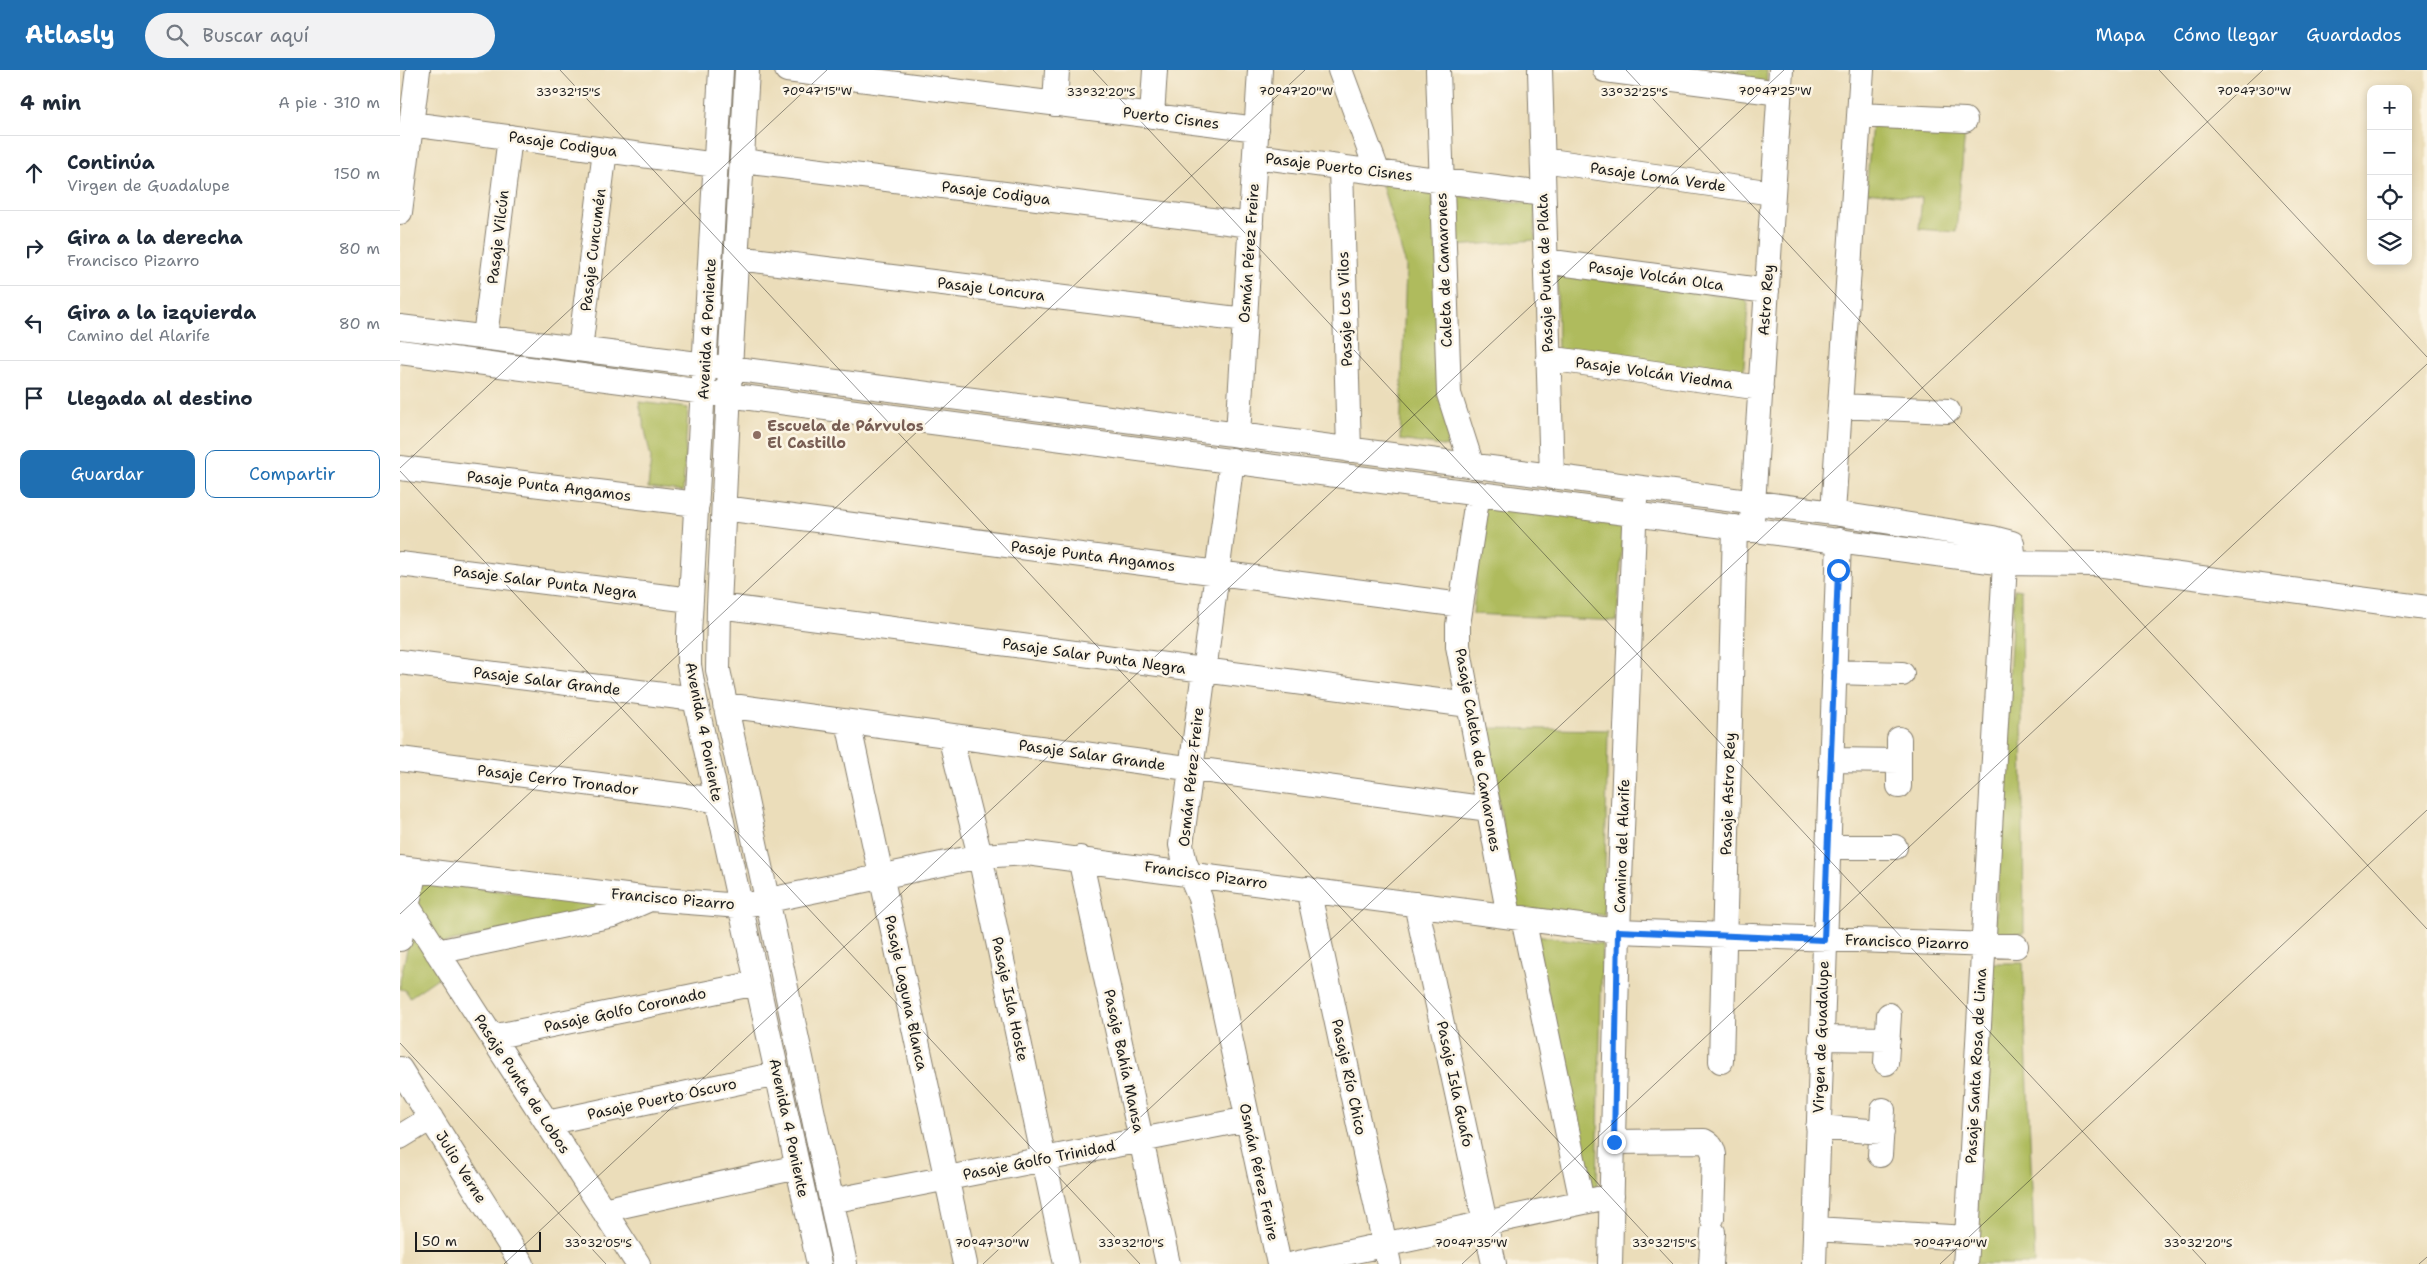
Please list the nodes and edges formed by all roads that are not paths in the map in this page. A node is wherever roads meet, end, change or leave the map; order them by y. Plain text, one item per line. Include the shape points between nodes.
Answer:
1 (418, 70) edge
2 (721, 70) edge
3 (747, 70) edge
4 (787, 70) edge
5 (1057, 70) edge
6 (1155, 70) edge
7 (1260, 70) edge
8 (1340, 70) edge
9 (1438, 70) edge
10 (1540, 70) edge
11 (1605, 70) edge
12 (1862, 70) edge
13 (861, 75) edge
14 (957, 81) edge
15 (1781, 81) edge
16 (1055, 104) junction
17 (1859, 115) junction
18 (1152, 116) junction
19 (1965, 120) dead end
20 (411, 124) junction
21 (1256, 129) junction
22 (510, 137) junction
23 (606, 150) junction
24 (1255, 156) junction
25 (1543, 160) junction
26 (742, 161) junction
27 (716, 165) junction
28 (1341, 167) junction
29 (1378, 173) junction
30 (1441, 180) junction
31 (1773, 193) junction
32 (1543, 194) junction
33 (400, 212) edge
34 (1251, 224) junction
35 (736, 258) junction
36 (1545, 261) junction
37 (1767, 291) junction
38 (1245, 320) junction
39 (400, 327) edge
40 (485, 337) junction
41 (580, 349) junction
42 (400, 352) edge
43 (1548, 358) junction
44 (705, 365) junction
45 (730, 368) junction
46 (1760, 388) junction
47 (704, 390) junction
48 (730, 394) junction
49 (1840, 406) junction
50 (1948, 411) dead end
51 (1238, 435) junction
52 (1349, 450) junction
53 (1232, 460) junction
54 (1472, 466) junction
55 (400, 468) edge
56 (1552, 477) junction
57 (1635, 488) junction
58 (1478, 493) junction
59 (697, 504) junction
60 (1753, 504) junction
61 (724, 508) junction
62 (1833, 513) junction
63 (1634, 514) junction
64 (1743, 528) junction
65 (1839, 540) junction
66 (2005, 563) junction
67 (400, 564) edge
68 (1217, 572) junction
69 (691, 600) junction
70 (1462, 604) junction
71 (719, 606) junction
72 (2427, 608) edge
73 (400, 662) edge
74 (1204, 671) junction
75 (1834, 672) junction
76 (1902, 674) dead end
77 (695, 699) junction
78 (725, 705) junction
79 (1469, 705) junction
80 (848, 722) junction
81 (950, 736) junction
82 (400, 759) edge
83 (1831, 760) junction
84 (1190, 768) junction
85 (1899, 786) dead end
86 (716, 800) junction
87 (1489, 809) junction
88 (1828, 847) junction
89 (1895, 848) dead end
90 (980, 856) junction
91 (1080, 858) junction
92 (407, 869) edge
93 (1190, 873) junction
94 (881, 877) junction
95 (1308, 889) junction
96 (650, 899) junction
97 (767, 900) junction
98 (407, 904) junction
99 (1416, 904) junction
100 (740, 906) junction
101 (1516, 917) junction
102 (1618, 931) junction
103 (1724, 936) junction
104 (400, 939) edge
105 (1824, 940) junction
106 (1982, 945) junction
107 (2016, 946) dead end
108 (437, 952) junction
109 (757, 983) junction
110 (1889, 1015) dead end
111 (492, 1037) junction
112 (1821, 1038) junction
113 (1888, 1039) junction
114 (1721, 1061) dead end
115 (1886, 1063) dead end
116 (400, 1070) edge
117 (777, 1074) junction
118 (431, 1118) junction
119 (1248, 1119) junction
120 (547, 1123) junction
121 (1818, 1127) junction
122 (1881, 1132) dead end
123 (400, 1137) edge
124 (1141, 1140) junction
125 (1614, 1142) junction
126 (1044, 1159) junction
127 (798, 1167) junction
128 (947, 1178) junction
129 (1612, 1196) junction
130 (831, 1201) junction
131 (1582, 1202) junction
132 (603, 1210) junction
133 (1485, 1223) junction
134 (1815, 1229) junction
135 (1967, 1238) junction
136 (1387, 1254) edge
137 (816, 1263) edge
138 (522, 1264) edge
139 (638, 1264) edge
140 (845, 1264) edge
141 (966, 1264) edge
142 (1066, 1264) edge
143 (1168, 1264) edge
144 (1279, 1264) edge
145 (1294, 1264) edge
146 (1494, 1264) edge
147 (1610, 1264) edge
148 (1711, 1264) edge
149 (1814, 1264) edge
150 (1965, 1264) edge

1 - 20 street
2 - 27 street, Avenida 4 Poniente
3 - 26 street, Avenida 4 Poniente
4 - 13 street, Puerto Cisnes
5 - 16 street
6 - 18 street
7 - 21 street, Osmán Pérez Freire
8 - 29 street
9 - 30 street, Caleta de Camarones
10 - 25 street, Pasaje Punta de Plata
11 - 15 street
12 - 17 street
13 - 14 street, Puerto Cisnes
14 - 16 street, Puerto Cisnes
15 - 31 street, Astro Rey
16 - 18 street, Puerto Cisnes
17 - 19 street
17 - 49 street
18 - 21 street, Puerto Cisnes
20 - 22 street, Pasaje Codigua
20 - 33 street
21 - 24 street, Osmán Pérez Freire
22 - 23 street, Pasaje Codigua
22 - 40 street, Pasaje Vilcún
23 - 27 street, Pasaje Codigua
23 - 41 street, Pasaje Cuncumén
24 - 28 street, Pasaje Puerto Cisnes
24 - 34 street, Osmán Pérez Freire
25 - 31 street, Pasaje Loma Verde
25 - 32 street, Pasaje Punta de Plata
26 - 34 street, Pasaje Codigua
26 - 35 street, Avenida 4 Poniente
27 - 44 street, Avenida 4 Poniente
28 - 29 street, Pasaje Puerto Cisnes
28 - 52 street, Pasaje Los Vilos
29 - 30 street, Pasaje Puerto Cisnes
30 - 32 street, Pasaje Puerto Cisnes
30 - 54 street, Caleta de Camarones via 1449,394
31 - 37 street, Astro Rey
32 - 36 street, Pasaje Punta de Plata
34 - 38 street, Osmán Pérez Freire
35 - 38 street, Pasaje Loncura
35 - 45 street, Avenida 4 Poniente
36 - 37 street, Pasaje Volcán Olca
36 - 43 street, Pasaje Punta de Plata
37 - 46 street, Astro Rey
38 - 51 street, Osmán Pérez Freire
39 - 40 street
40 - 41 street
41 - 44 street
42 - 47 street
43 - 46 street, Pasaje Volcán Viedma
43 - 56 street, Pasaje Punta de Plata
44 - 45 street
44 - 47 street, Avenida 4 Poniente
45 - 48 street, Avenida 4 Poniente
45 - 51 street
46 - 60 street, Astro Rey
47 - 48 street
47 - 59 street, Avenida 4 Poniente
48 - 53 street
48 - 61 street, Avenida 4 Poniente
49 - 50 street
49 - 62 street
51 - 52 street
52 - 54 street
53 - 58 street
53 - 68 street, Osmán Pérez Freire
54 - 56 street
55 - 59 street, Pasaje Punta Angamos
56 - 57 street
57 - 60 street
57 - 63 street, Camino del Alarife
58 - 63 street
58 - 70 street, Pasaje Caleta de Camarones
59 - 69 street, Avenida 4 Poniente
60 - 62 street
60 - 64 street, Astro Rey
61 - 68 street, Pasaje Punta Angamos
61 - 71 street, Avenida 4 Poniente
62 - 66 street, Pasaje Santa Rosa de Lima via 2012,543 2013,554
63 - 64 street
63 - 102 street, Camino del Alarife
64 - 65 street
64 - 103 street, Pasaje Astro Rey
65 - 66 street
65 - 75 street, Virgen de Guadalupe
66 - 72 street via 2096,564
66 - 106 street, Pasaje Santa Rosa de Lima
67 - 69 street, Pasaje Salar Punta Negra
68 - 70 street, Pasaje Punta Angamos
68 - 74 street, Osmán Pérez Freire
69 - 77 street, Avenida 4 Poniente via 688,650
70 - 79 street, Pasaje Caleta de Camarones via 1458,646
71 - 74 street, Pasaje Salar Punta Negra
71 - 78 street, Avenida 4 Poniente via 718,670
73 - 77 street, Pasaje Salar Grande
74 - 79 street, Pasaje Salar Punta Negra
74 - 84 street, Osmán Pérez Freire
75 - 76 street
75 - 83 street, Virgen de Guadalupe
77 - 86 street, Avenida 4 Poniente
78 - 80 street, Pasaje Salar Grande
78 - 97 street, Avenida 4 Poniente
79 - 87 street, Pasaje Caleta de Camarones
80 - 81 street, Pasaje Salar Grande
80 - 94 street, Pasaje Laguna Blanca
81 - 84 street, Pasaje Salar Grande
81 - 90 street, Pasaje Isla Hoste
82 - 86 street, Pasaje Cerro Tronador
83 - 85 street via 1899,750
83 - 88 street, Virgen de Guadalupe
84 - 87 street, Pasaje Salar Grande
84 - 93 street, Osmán Pérez Freire via 1181,837 1182,853
86 - 100 street, Avenida 4 Poniente
87 - 101 street, Pasaje Caleta de Camarones
88 - 89 street
88 - 105 street, Virgen de Guadalupe
90 - 91 street, Francisco Pizarro via 1027,853
90 - 94 street, Francisco Pizarro
90 - 126 street, Pasaje Isla Hoste
91 - 93 street, Francisco Pizarro
91 - 124 street, Pasaje Bahía Mansa
92 - 96 street, Francisco Pizarro
92 - 98 street
93 - 95 street, Francisco Pizarro
93 - 119 street, Osmán Pérez Freire via 1200,898
94 - 97 street, Francisco Pizarro
94 - 128 street, Pasaje Laguna Blanca
95 - 99 street, Francisco Pizarro
95 - 136 street, Pasaje Río Chico
96 - 100 street, Francisco Pizarro
96 - 108 street via 613,915
97 - 100 street, Francisco Pizarro
97 - 130 street, Avenida 4 Poniente
98 - 104 street
98 - 108 street, Pasaje Punta de Lobos
99 - 101 street, Francisco Pizarro
99 - 133 street, Pasaje Isla Guafo
100 - 109 street, Avenida 4 Poniente
101 - 102 street, Francisco Pizarro
101 - 131 street, Pasaje Caleta de Camarones
102 - 103 street, Francisco Pizarro
102 - 125 street, Camino del Alarife
103 - 105 street, Francisco Pizarro
103 - 114 street, Pasaje Astro Rey
105 - 106 street, Francisco Pizarro
105 - 112 street, Virgen de Guadalupe
106 - 107 street, Francisco Pizarro
106 - 135 street, Pasaje Santa Rosa de Lima
108 - 111 street, Pasaje Punta de Lobos
109 - 111 street, Pasaje Golfo Coronado
109 - 117 street, Avenida 4 Poniente
110 - 113 street
111 - 120 street, Pasaje Punta de Lobos
112 - 113 street
112 - 121 street, Virgen de Guadalupe
113 - 115 street
116 - 118 street, Julio Verne
117 - 120 street, Pasaje Puerto Oscuro
117 - 127 street, Avenida 4 Poniente
118 - 123 street
118 - 138 street, Julio Verne
119 - 124 street, Pasaje Golfo Trinidad
119 - 144 street, Osmán Pérez Freire
120 - 132 street, Pasaje Punta de Lobos
121 - 122 street
121 - 134 street, Virgen de Guadalupe
124 - 126 street, Pasaje Golfo Trinidad
124 - 143 street, Pasaje Bahía Mansa
125 - 129 street, Camino del Alarife
125 - 148 street via 1704,1141 1713,1150
126 - 128 street, Pasaje Golfo Trinidad
126 - 142 street, Pasaje Isla Hoste
127 - 132 street
127 - 137 street, Avenida 4 Poniente
128 - 130 street, Pasaje Golfo Trinidad
128 - 141 street, Pasaje Laguna Blanca
129 - 131 street
129 - 147 street, Camino del Alarife
130 - 140 street, Avenida 4 Poniente
131 - 133 street
132 - 139 street, Pasaje Punta de Lobos
133 - 136 street
133 - 146 street, Pasaje Isla Guafo
134 - 135 street
134 - 149 street, Virgen de Guadalupe
135 - 150 street, Pasaje Santa Rosa de Lima
136 - 145 street

